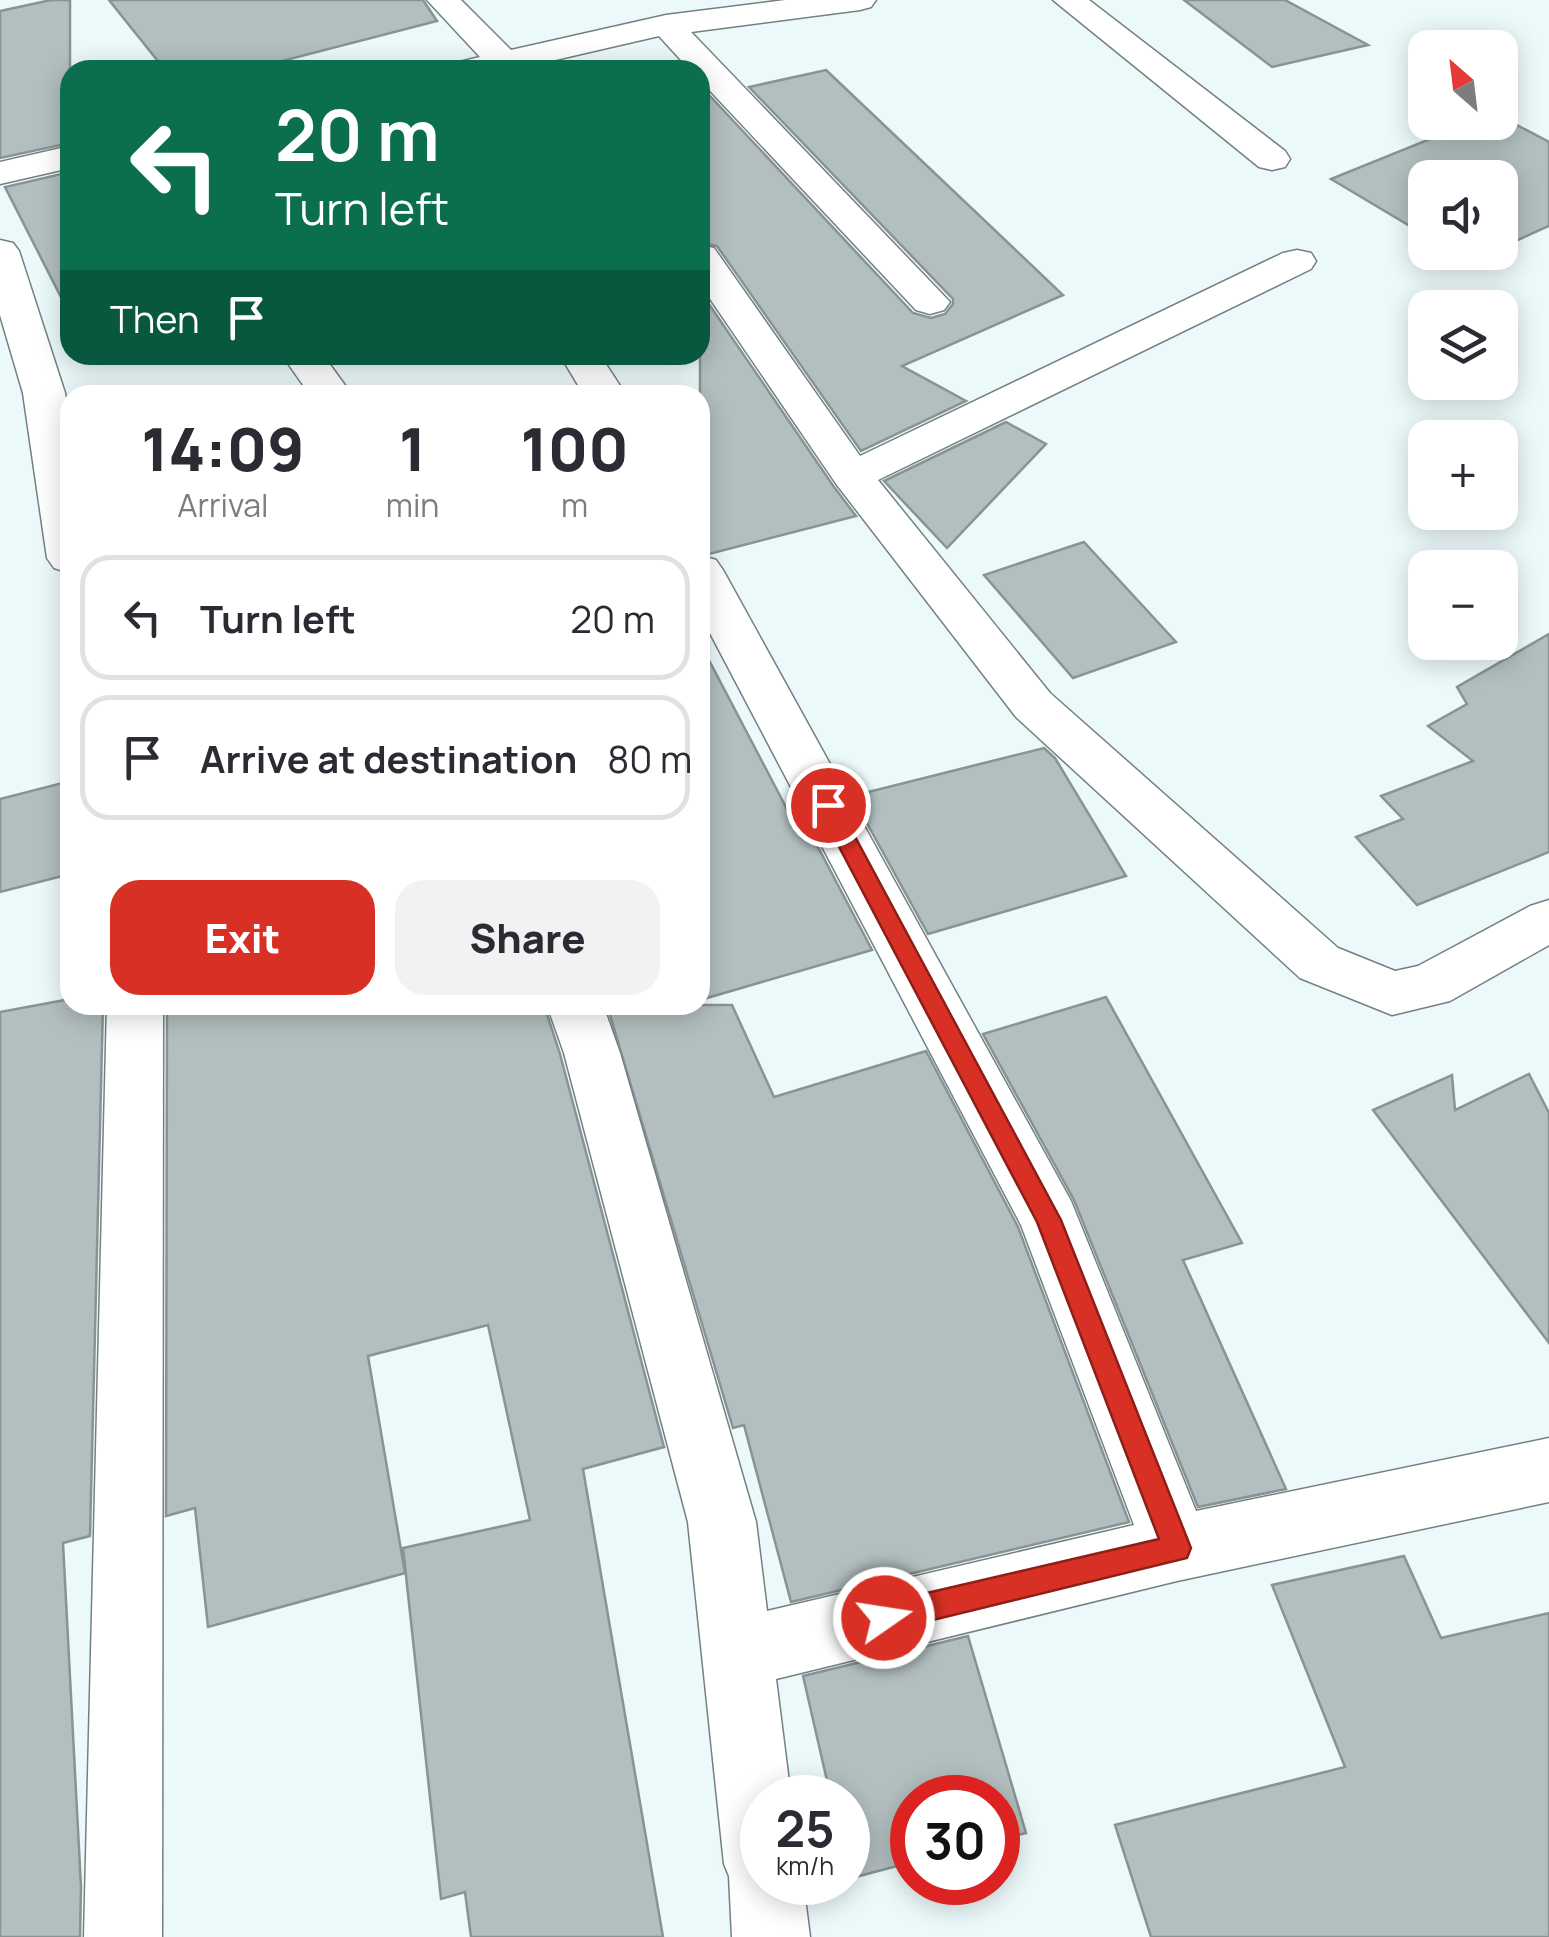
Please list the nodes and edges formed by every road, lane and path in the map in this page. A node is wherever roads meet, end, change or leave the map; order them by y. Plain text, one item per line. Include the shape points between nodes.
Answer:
1 (443, 0) edge
2 (860, 0) edge
3 (1069, 0) edge
4 (666, 25) junction
5 (525, 60) edge
6 (540, 60) edge
7 (699, 60) edge
8 (710, 71) edge
9 (1272, 158) dead end
10 (60, 159) edge
11 (0, 173) edge
12 (0, 252) edge
13 (1298, 261) dead end
14 (710, 270) edge
15 (930, 302) dead end
16 (852, 476) junction
17 (60, 495) edge
18 (710, 589) edge
19 (1549, 920) edge
20 (135, 1015) edge
21 (579, 1015) edge
22 (1549, 1470) edge
23 (1177, 1548) junction
24 (738, 1652) junction
25 (752, 1775) edge
26 (768, 1905) edge
27 (123, 1937) edge
28 (771, 1937) edge

1 - 5 street
2 - 4 street
3 - 9 street
4 - 6 street
4 - 7 street
8 - 15 street
10 - 11 street
12 - 17 street via 44,393
13 - 16 street
14 - 16 street
16 - 19 street via 1033,705 1319,963 1392,994 1430,986
18 - 23 street via 1049,1220
20 - 27 street
21 - 24 street via 722,1522
22 - 23 street
23 - 24 street
24 - 25 street
26 - 28 street

